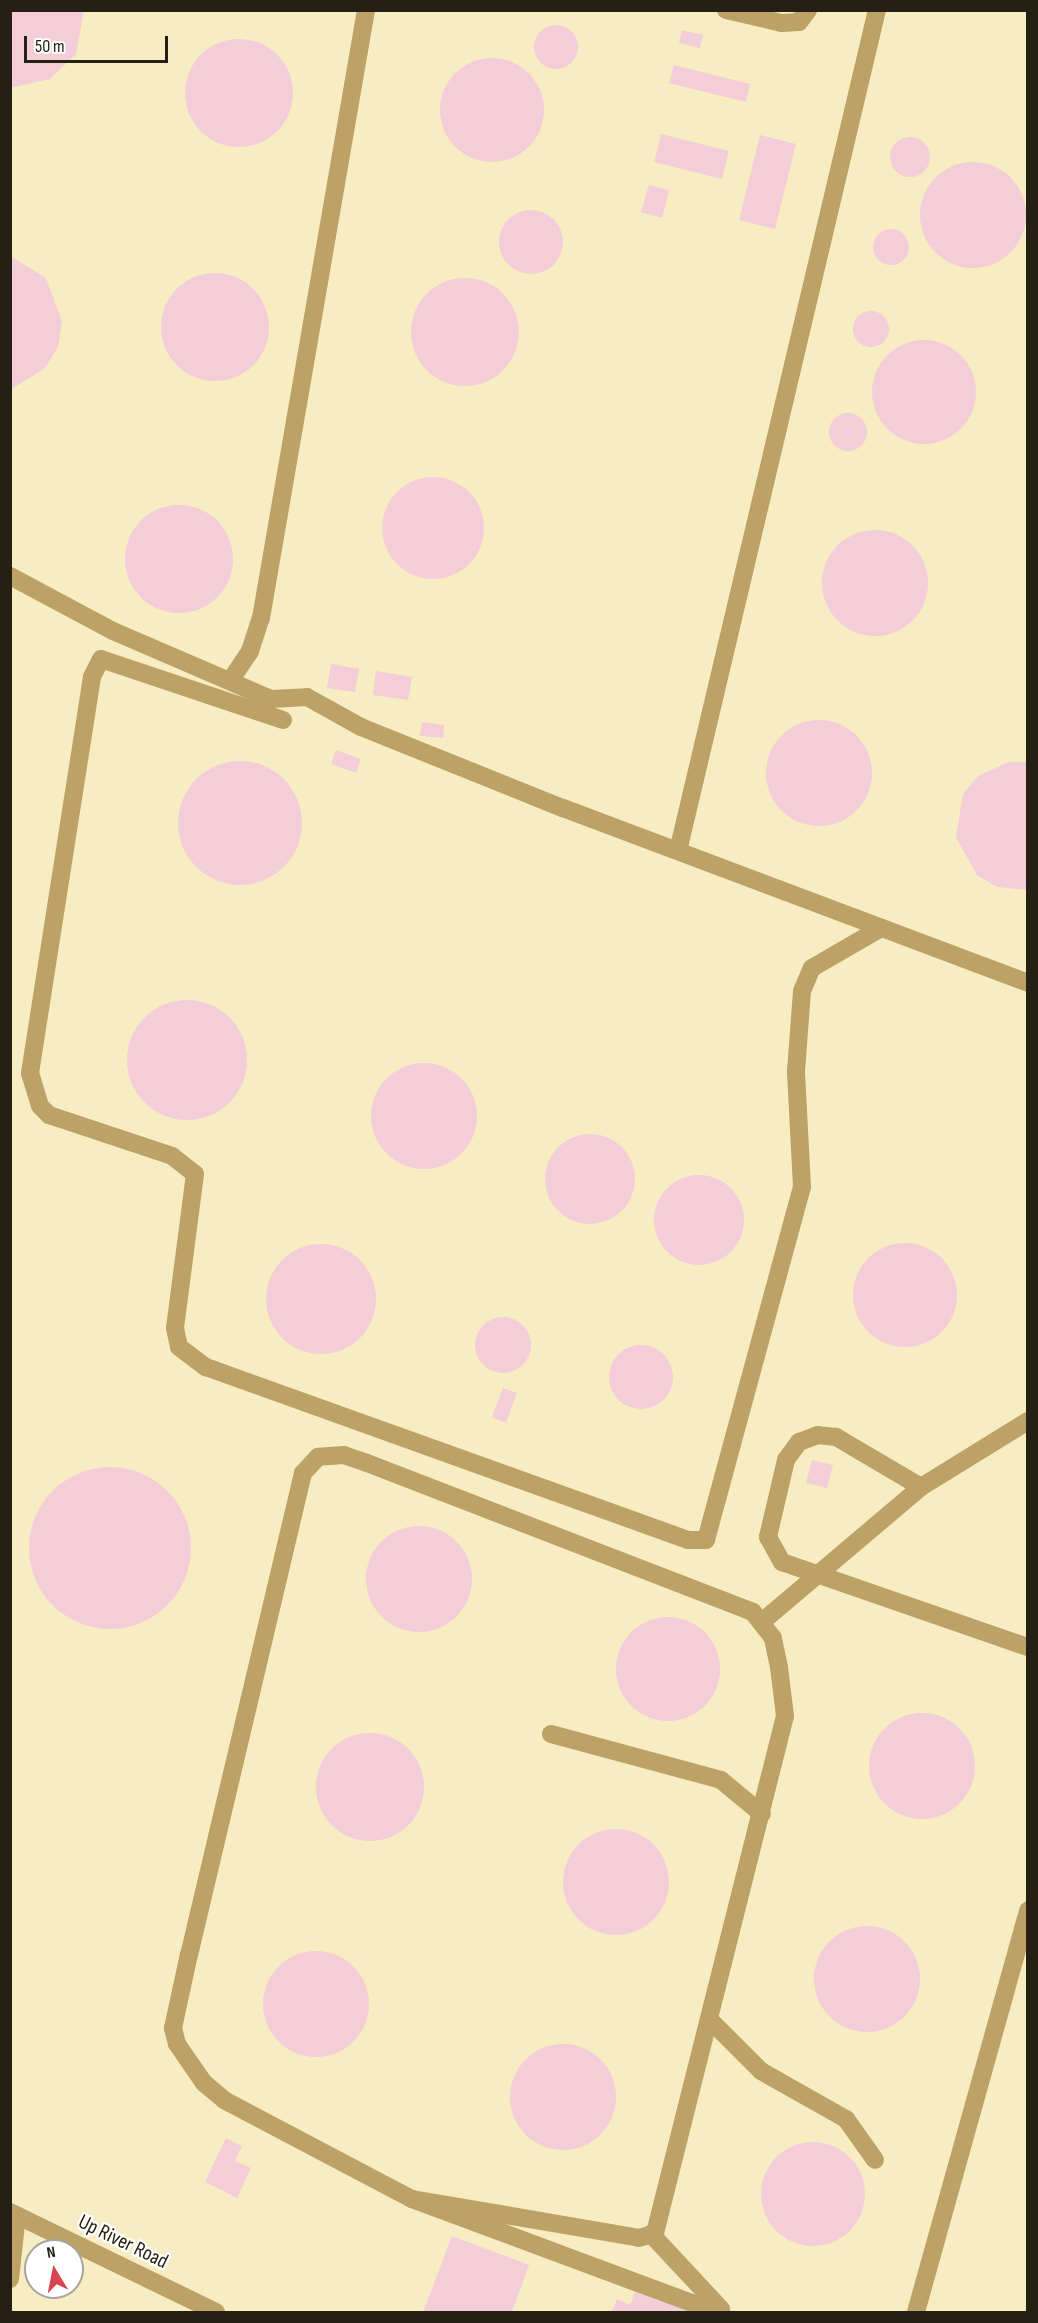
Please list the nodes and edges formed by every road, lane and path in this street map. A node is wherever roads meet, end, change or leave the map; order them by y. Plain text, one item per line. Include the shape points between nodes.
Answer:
1 (366, 10) edge
2 (726, 10) edge
3 (808, 10) edge
4 (877, 10) edge
5 (10, 576) edge
6 (230, 681) junction
7 (283, 720) dead end
8 (678, 851) junction
9 (881, 928) junction
10 (1028, 983) edge
11 (1028, 1421) edge
12 (921, 1487) junction
13 (820, 1575) junction
14 (763, 1621) junction
15 (1028, 1647) edge
16 (551, 1734) dead end
17 (762, 1814) junction
18 (1028, 1910) edge
19 (710, 2020) junction
20 (875, 2160) dead end
21 (412, 2199) junction
22 (14, 2213) edge
23 (651, 2234) junction
24 (10, 2279) edge
25 (216, 2313) edge
26 (716, 2313) edge
27 (725, 2313) edge
28 (916, 2313) edge

1 - 6 street via 261,618 250,651
2 - 3 street via 782,23 799,22
4 - 8 street
5 - 6 street via 113,631
6 - 8 street via 271,699 308,697 361,726
7 - 9 street via 101,659 92,677 30,1073 40,1106 49,1115 172,1156 195,1174 175,1328 179,1347 206,1367 687,1540 706,1540 802,1187 796,1071 802,991 812,968
8 - 9 street
9 - 10 street
11 - 12 street
12 - 13 street
12 - 13 street via 836,1437 818,1434 799,1443 786,1460 768,1537 782,1562
13 - 14 street
13 - 15 street
14 - 17 street via 777,1657 785,1716
14 - 21 street via 344,1455 318,1457 303,1473 174,2028 177,2044 204,2083 224,2100
16 - 17 street via 721,1780
17 - 19 street
18 - 28 street
19 - 20 street via 760,2071 846,2119
19 - 23 street
21 - 23 street via 639,2238
21 - 26 street
22 - 24 street
22 - 25 street, Up River Road
23 - 27 street via 694,2286

